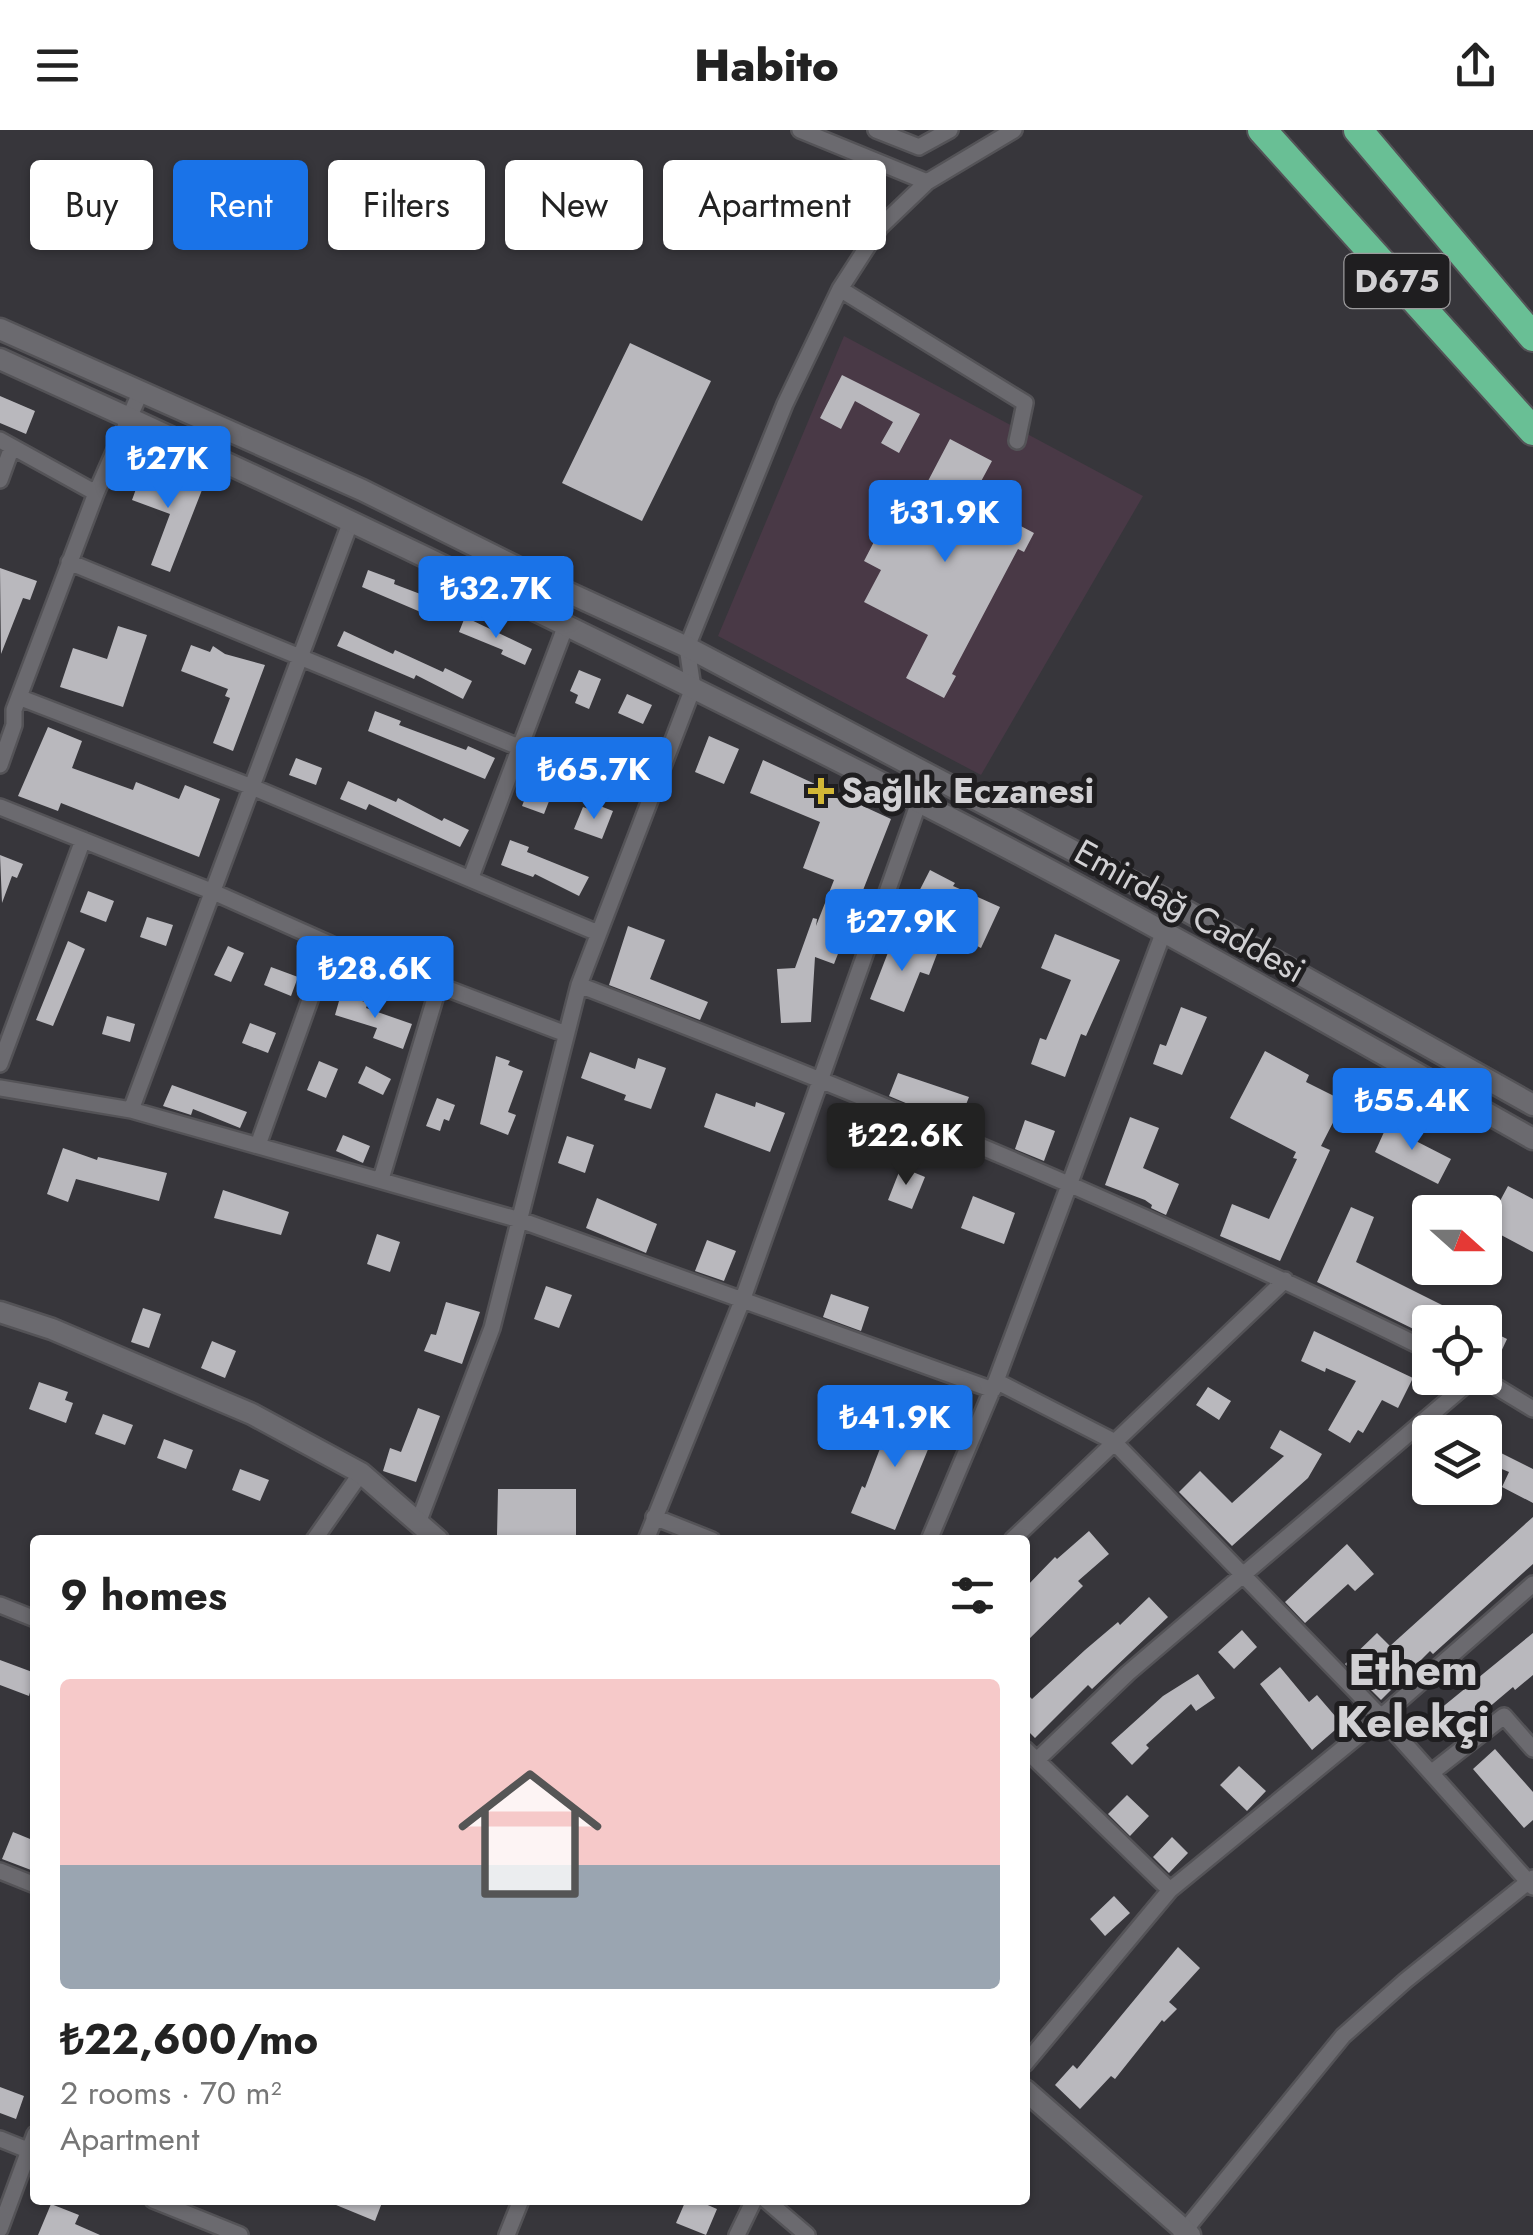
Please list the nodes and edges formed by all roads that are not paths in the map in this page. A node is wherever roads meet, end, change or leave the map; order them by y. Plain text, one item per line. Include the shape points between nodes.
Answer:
1 (800, 130) edge
2 (876, 130) edge
3 (950, 130) edge
4 (1014, 130) edge
5 (1262, 130) edge
6 (1358, 130) edge
7 (919, 147) junction
8 (927, 182) junction
9 (840, 289) junction
10 (0, 329) edge
11 (1533, 337) edge
12 (0, 359) edge
13 (141, 391) junction
14 (128, 417) junction
15 (1533, 431) edge
16 (1017, 441) dead end
17 (6, 443) edge
18 (0, 480) edge
19 (96, 493) junction
20 (351, 521) junction
21 (70, 562) junction
22 (566, 625) junction
23 (687, 647) junction
24 (301, 658) junction
25 (693, 688) junction
26 (12, 709) edge
27 (520, 748) junction
28 (0, 766) edge
29 (252, 787) junction
30 (919, 802) junction
31 (0, 807) edge
32 (83, 840) junction
33 (471, 877) junction
34 (211, 891) junction
35 (1174, 904) junction
36 (598, 932) junction
37 (1166, 932) junction
38 (330, 944) junction
39 (579, 984) junction
40 (440, 985) junction
41 (566, 1034) junction
42 (0, 1064) edge
43 (822, 1078) junction
44 (0, 1088) edge
45 (1533, 1105) edge
46 (131, 1110) junction
47 (1533, 1139) edge
48 (258, 1145) junction
49 (380, 1179) junction
50 (1070, 1182) junction
51 (520, 1220) junction
52 (1285, 1280) junction
53 (742, 1301) junction
54 (0, 1312) edge
55 (1412, 1343) edge
56 (995, 1386) junction
57 (1502, 1392) edge
58 (1458, 1395) edge
59 (1533, 1409) edge
60 (1113, 1442) junction
61 (360, 1473) junction
62 (654, 1517) junction
63 (418, 1523) junction
64 (317, 1535) edge
65 (432, 1535) edge
66 (648, 1535) edge
67 (699, 1535) edge
68 (931, 1535) edge
69 (1017, 1535) edge
70 (1242, 1574) junction
71 (1533, 1584) edge
72 (0, 1605) edge
73 (30, 1617) edge
74 (1381, 1717) junction
75 (1533, 1750) edge
76 (1031, 1754) edge
77 (1431, 1773) junction
78 (0, 1872) edge
79 (1532, 1882) edge
80 (30, 1883) edge
81 (1170, 1890) junction
82 (1030, 2058) edge
83 (1030, 2094) edge
84 (0, 2139) edge
85 (30, 2145) edge
86 (30, 2154) edge
87 (165, 2205) edge
88 (519, 2205) edge
89 (752, 2205) edge
90 (772, 2205) edge
91 (0, 2229) edge
92 (1185, 2233) edge
93 (240, 2235) edge
94 (507, 2235) edge
95 (737, 2235) edge
96 (807, 2235) edge

1 - 8 street
2 - 7 street
3 - 7 street
4 - 8 street
5 - 15 highway, D675
6 - 11 highway, D675
7 - 8 street
8 - 9 street via 880,227
9 - 16 street via 1025,403
9 - 23 street via 785,404
10 - 13 main road, Emirdağ Caddesi
12 - 14 main road, Emirdağ Caddesi
13 - 14 street
13 - 23 main road, Emirdağ Caddesi
14 - 19 street
14 - 20 main road, Emirdağ Caddesi
17 - 18 street
17 - 19 street
19 - 21 street
20 - 22 main road, Emirdağ Caddesi
20 - 24 street
21 - 24 street
21 - 26 street
22 - 25 main road, Emirdağ Caddesi
22 - 27 street
23 - 25 street
23 - 35 main road, Emirdağ Caddesi
24 - 27 street
24 - 29 street
25 - 30 main road, Emirdağ Caddesi
25 - 36 street
26 - 28 street via 14,726
26 - 29 street
27 - 33 street
29 - 33 street
29 - 34 street
30 - 37 main road, Emirdağ Caddesi
30 - 43 street
31 - 32 street
32 - 34 street
32 - 42 street
33 - 36 street
34 - 38 street
34 - 46 street
35 - 37 street
35 - 45 main road, Emirdağ Caddesi
36 - 39 street
37 - 47 main road, Emirdağ Caddesi
37 - 50 street
38 - 40 street
38 - 48 street
39 - 41 street
39 - 43 street
40 - 41 street
40 - 49 street
41 - 51 street
43 - 50 street
43 - 53 street
44 - 46 street
46 - 48 street
48 - 49 street
49 - 51 street
50 - 52 street
50 - 56 street
51 - 53 street
51 - 63 street via 492,1328
52 - 55 street
52 - 60 street
53 - 56 street
53 - 62 street
54 - 61 main road via 252,1414
56 - 60 street
56 - 68 street
57 - 59 street
58 - 70 street
60 - 69 street
60 - 70 street
61 - 63 main road
61 - 64 street
62 - 66 street
62 - 67 street
63 - 65 main road
70 - 74 street
70 - 76 street
71 - 74 street
72 - 73 street
74 - 77 street
74 - 81 street
75 - 77 street via 1504,1716
76 - 81 street
77 - 79 street
78 - 80 street
79 - 92 street via 1343,2036
81 - 82 street
83 - 92 main road
84 - 85 street
86 - 91 street
87 - 93 street
88 - 94 street
89 - 95 street
90 - 96 street

